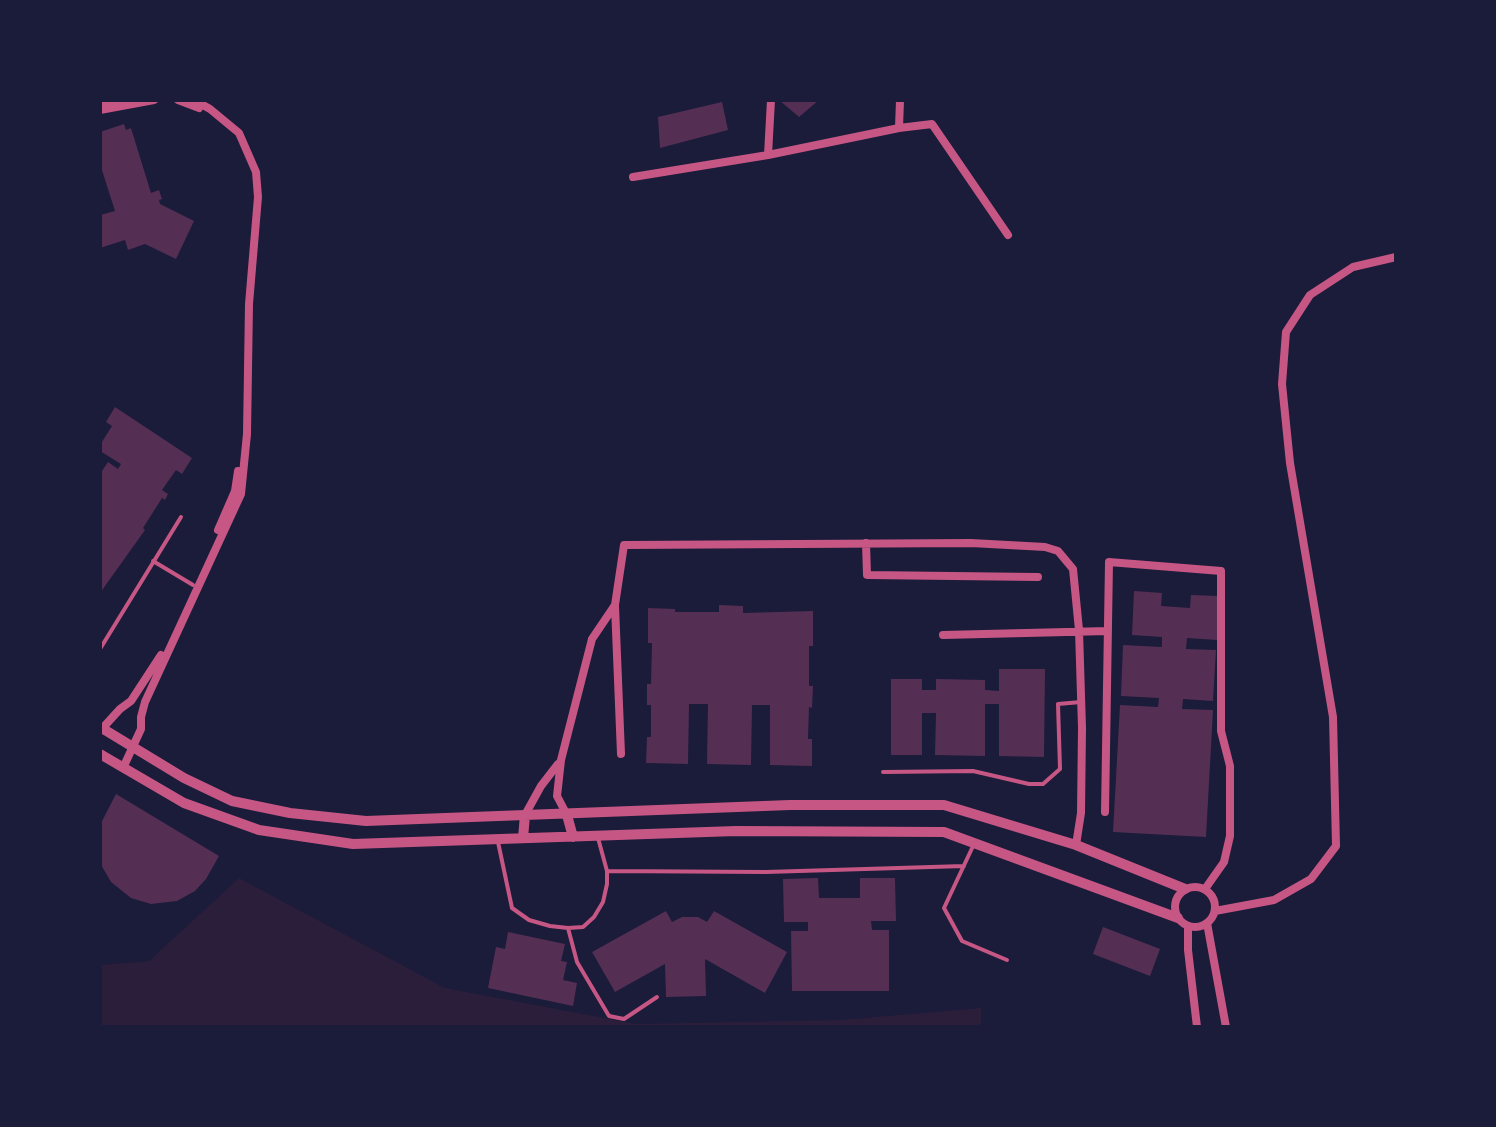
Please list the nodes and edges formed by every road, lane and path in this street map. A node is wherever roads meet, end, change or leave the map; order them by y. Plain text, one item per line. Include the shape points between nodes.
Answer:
1 (117, 100) edge
2 (154, 100) edge
3 (178, 100) edge
4 (194, 100) edge
5 (771, 100) edge
6 (900, 100) edge
7 (100, 102) edge
8 (100, 110) edge
9 (899, 128) junction
10 (768, 155) junction
11 (633, 177) dead end
12 (1008, 235) dead end
13 (1396, 257) edge
14 (181, 517) dead end
15 (866, 543) junction
16 (153, 561) junction
17 (1038, 577) dead end
18 (193, 585) junction
19 (615, 605) junction
20 (1079, 630) junction
21 (1108, 631) junction
22 (943, 635) dead end
23 (100, 649) edge
24 (1081, 702) junction
25 (101, 729) edge
26 (132, 747) junction
27 (100, 754) edge
28 (621, 754) dead end
29 (561, 760) junction
30 (123, 768) junction
31 (883, 772) dead end
32 (1105, 812) dead end
33 (525, 815) junction
34 (567, 815) junction
35 (573, 837) junction
36 (523, 838) junction
37 (598, 838) junction
38 (497, 840) junction
39 (975, 842) junction
40 (1076, 845) junction
41 (964, 866) junction
42 (607, 871) junction
43 (1185, 889) junction
44 (1205, 889) junction
45 (1215, 911) junction
46 (1178, 918) junction
47 (1207, 923) junction
48 (1188, 926) junction
49 (568, 928) junction
50 (1007, 960) dead end
51 (657, 997) dead end
52 (1197, 1027) edge
53 (1226, 1027) edge

1 - 7 street
2 - 8 street
3 - 18 street via 207,112 234,135 251,172 253,196 243,433 235,491
4 - 26 street via 239,133 256,172 247,434 241,494 145,702
5 - 10 street
6 - 9 street
9 - 10 street
9 - 12 street via 932,124
10 - 11 street
13 - 45 street via 1353,267 1310,295 1286,332 1282,384 1290,463 1333,717 1336,846 1311,879 1274,900
14 - 16 lane
15 - 17 street via 867,575
15 - 19 street via 624,545
15 - 20 street via 971,543 1058,551 1073,569
16 - 18 lane
16 - 23 lane
18 - 25 street via 156,665 131,701
19 - 28 street
19 - 29 street via 592,639
20 - 21 street
20 - 22 street
20 - 24 street
21 - 32 street
21 - 44 street via 1109,562 1221,571 1221,731 1230,766 1230,836 1224,862
24 - 31 lane via 1058,704 1060,769 1043,784 973,771
24 - 40 street
25 - 26 street
26 - 30 street
26 - 33 street via 232,801 290,813 366,821
27 - 30 street
29 - 33 street
29 - 34 street via 557,796
30 - 38 street via 184,803 259,830 353,844
33 - 34 street
33 - 36 street
34 - 35 street
34 - 40 street via 790,805 944,805
35 - 36 street
35 - 37 street
36 - 38 street
37 - 39 street via 736,831 944,832
37 - 42 lane
38 - 49 lane via 512,908 529,920
39 - 41 lane
39 - 46 street
40 - 43 street
41 - 42 lane
41 - 50 lane via 944,908 962,941
42 - 49 lane via 603,902 594,917 583,927
43 - 44 street
43 - 46 street via 1175,905
44 - 45 street via 1214,899
45 - 47 street
46 - 48 street
47 - 48 street
47 - 53 street
48 - 52 street
49 - 51 lane via 577,962 609,1016 624,1019

